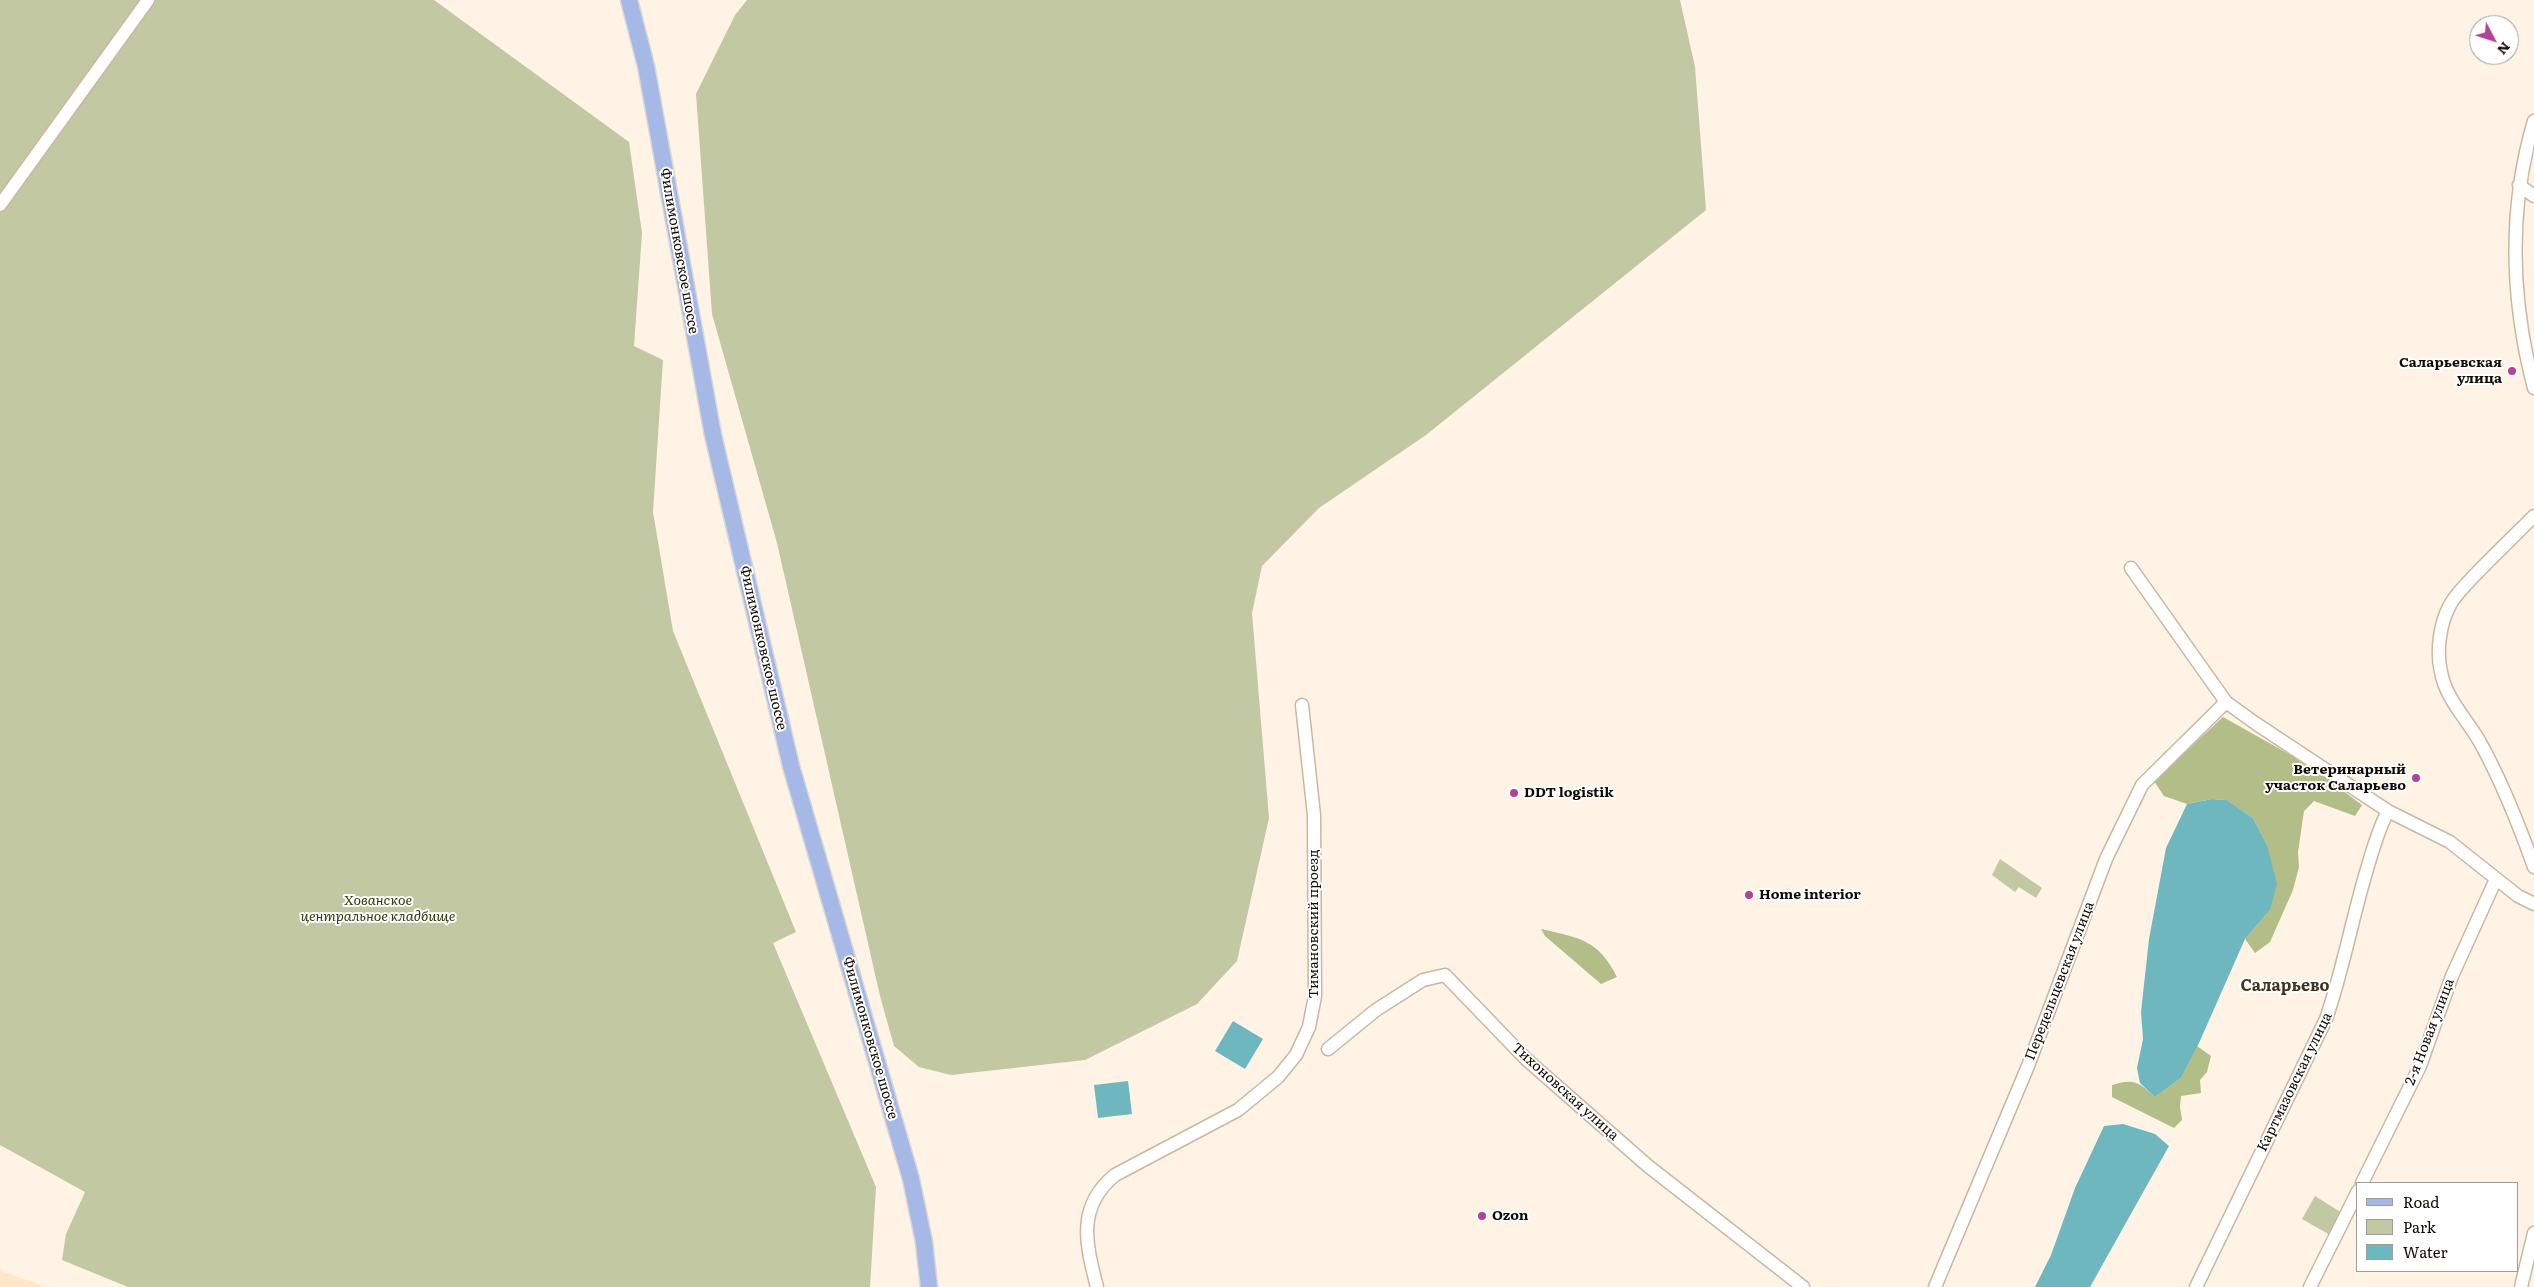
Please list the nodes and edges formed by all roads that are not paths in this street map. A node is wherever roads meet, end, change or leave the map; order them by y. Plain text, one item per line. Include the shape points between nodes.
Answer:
1 (148, 0) edge
2 (629, 0) edge
3 (2534, 121) edge
4 (2520, 186) junction
5 (2534, 196) edge
6 (0, 205) edge
7 (2534, 388) edge
8 (2534, 516) edge
9 (2131, 568) dead end
10 (2226, 702) junction
11 (1302, 705) dead end
12 (2388, 811) junction
13 (2534, 867) edge
14 (2496, 879) junction
15 (2534, 904) edge
16 (1328, 1049) dead end
17 (2362, 1182) edge
18 (2356, 1195) edge
19 (2534, 1233) edge
20 (929, 1287) edge
21 (1097, 1287) edge
22 (1803, 1287) edge
23 (1935, 1287) edge
24 (2196, 1287) edge
25 (2310, 1287) edge
26 (2520, 1287) edge

1 - 6 street
2 - 20 main road, Филимонковское шоссе via 646,66 713,435 791,766 911,1179
3 - 4 street
4 - 5 street
4 - 7 street via 2517,306
8 - 13 street via 2456,596 2443,622 2439,653 2440,672 2449,694 2475,732 2500,780
9 - 10 street
10 - 12 street
10 - 23 street, Передельцевская улица via 2142,785 2106,859 2028,1066
11 - 21 street, Тимановский проезд via 1314,815 1315,996 1309,1027 1296,1055 1278,1077 1238,1110 1115,1175 1102,1186 1090,1211 1086,1246
12 - 14 street via 2450,842
12 - 24 street, Картмазовская улица via 2380,826 2326,1019
14 - 15 street
14 - 17 street, 2-я Новая улица via 2452,976 2420,1066
16 - 22 street, Тихоновская улица via 1376,1010 1423,980 1445,975 1526,1059 1648,1166
18 - 25 street
19 - 26 street

